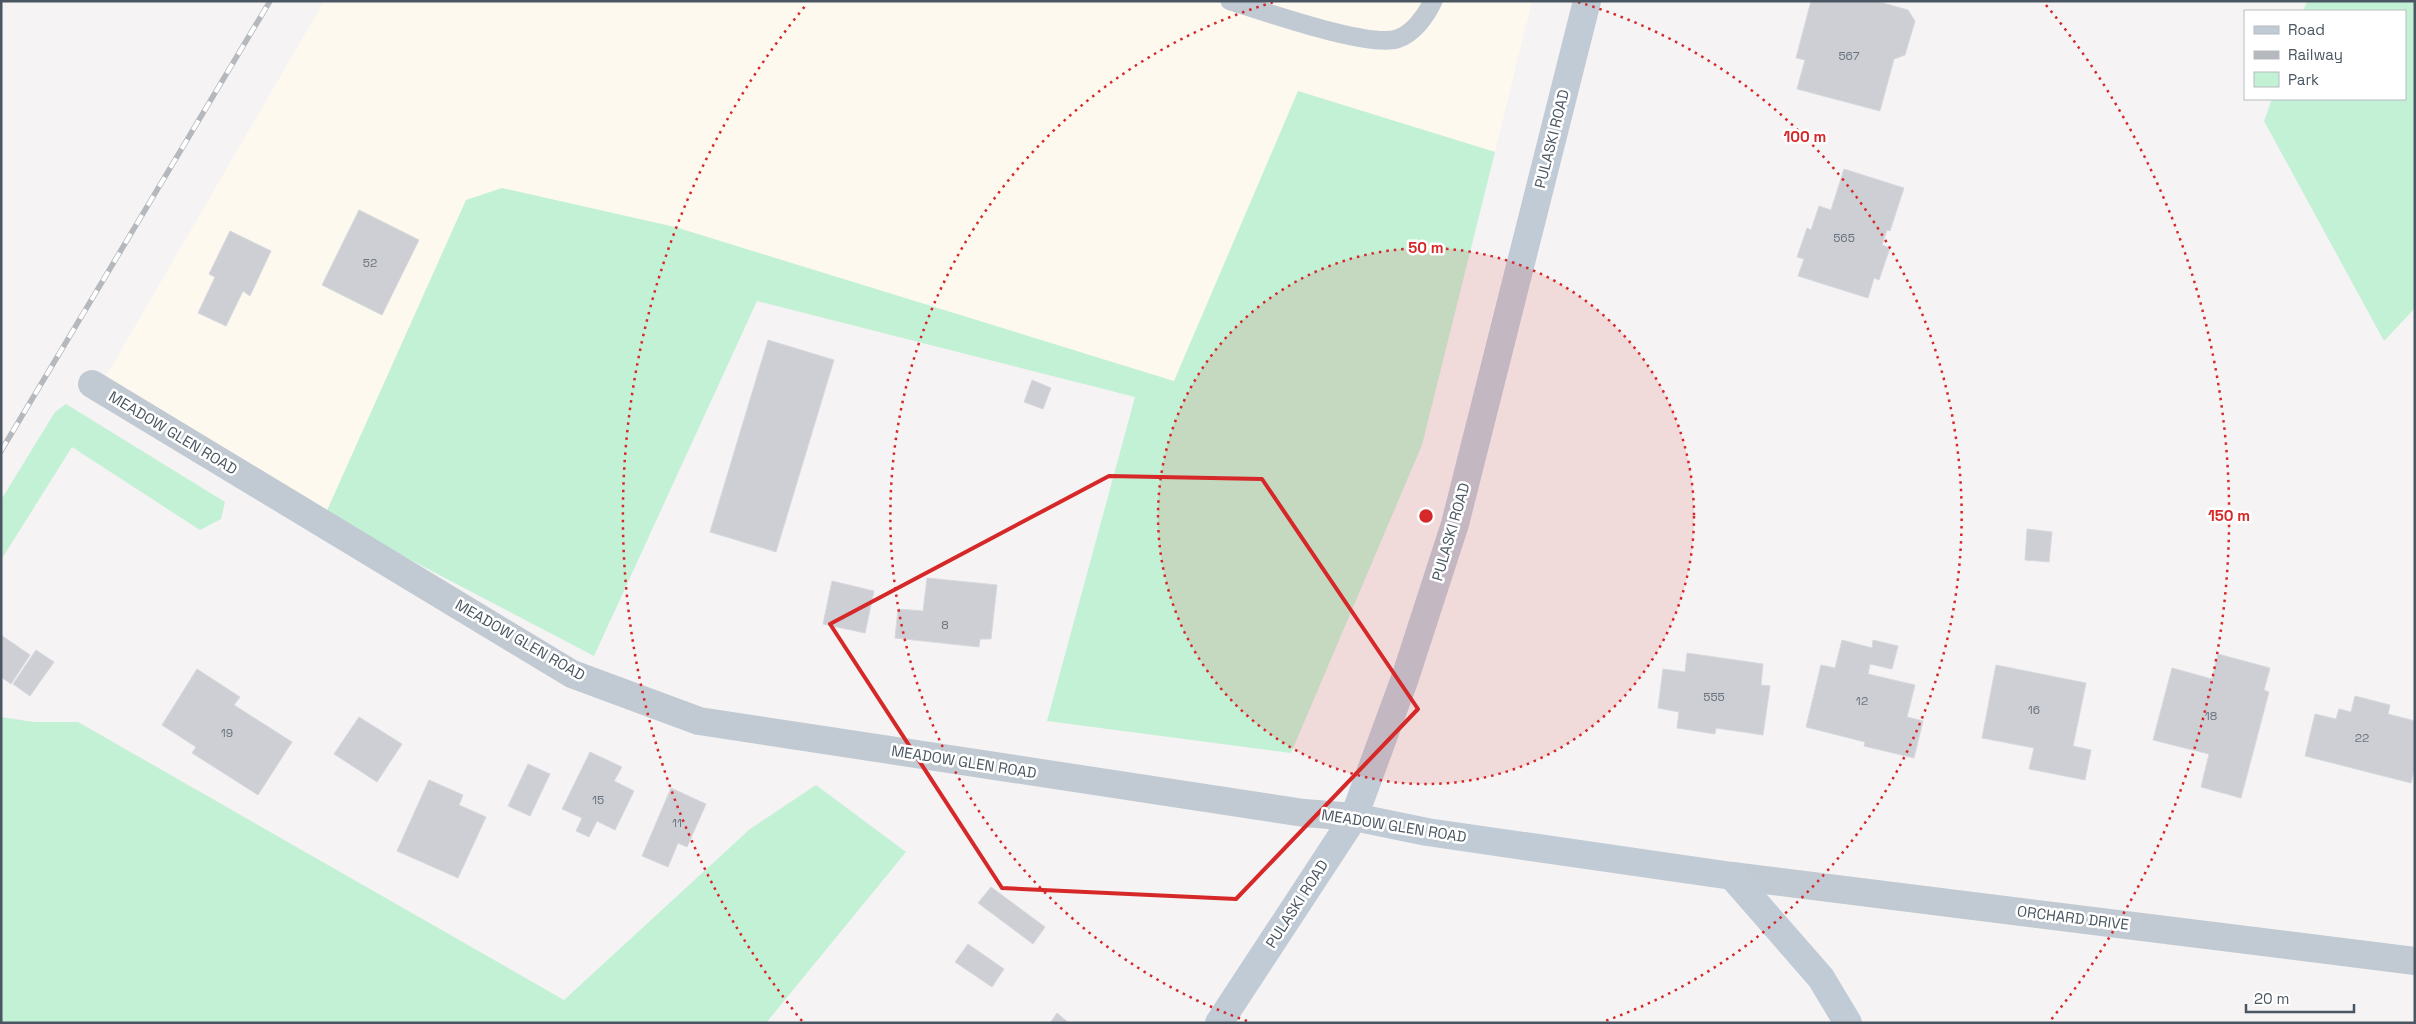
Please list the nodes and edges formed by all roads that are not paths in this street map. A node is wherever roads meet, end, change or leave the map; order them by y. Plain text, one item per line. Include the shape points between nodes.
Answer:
1 (1230, 1) edge
2 (1433, 1) edge
3 (1587, 1) edge
4 (92, 384) dead end
5 (1354, 817) junction
6 (1732, 876) junction
7 (2415, 961) edge
8 (1219, 1023) edge
9 (1848, 1023) edge

1 - 2 lane via 1327,30 1377,41 1397,38 1413,29
3 - 5 main road, PULASKI ROAD via 1455,524 1405,678
4 - 5 street, MEADOW GLEN ROAD via 572,674 698,721 1304,813
5 - 6 main road, MEADOW GLEN ROAD via 1427,832
5 - 8 main road, PULASKI ROAD
6 - 7 street, ORCHARD DRIVE
6 - 9 main road via 1821,978

